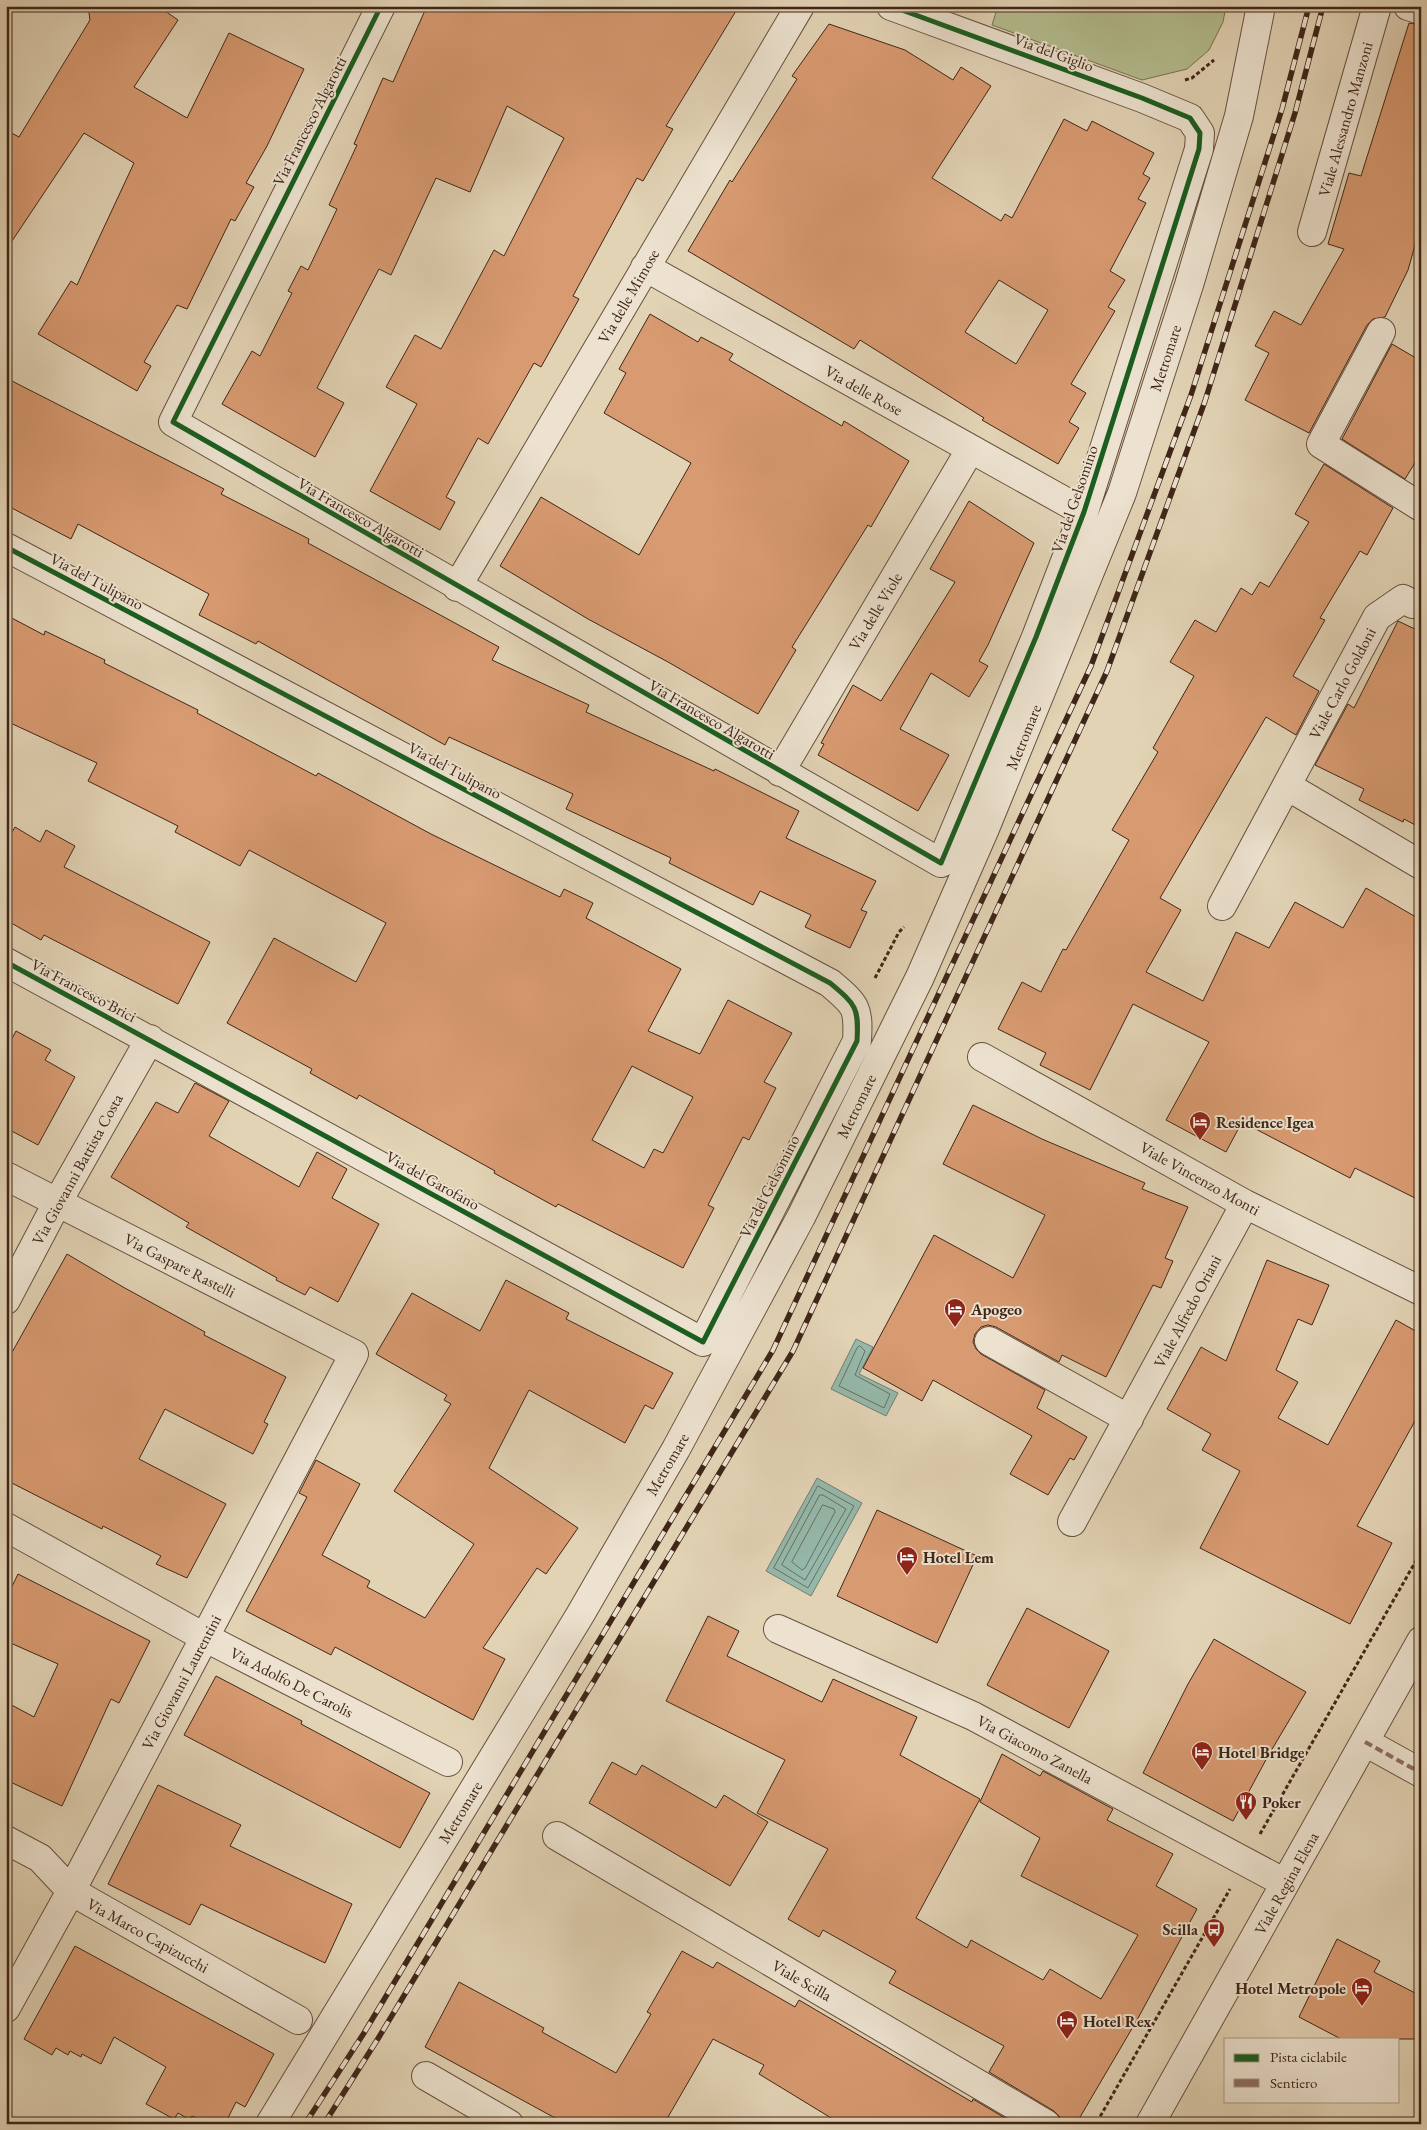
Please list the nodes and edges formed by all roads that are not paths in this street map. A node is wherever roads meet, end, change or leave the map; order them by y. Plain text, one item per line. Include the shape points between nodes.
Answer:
1 (381, 6) edge
2 (800, 6) edge
3 (891, 6) edge
4 (1261, 6) edge
5 (1377, 6) edge
6 (1408, 6) edge
7 (1421, 10) edge
8 (1200, 133) joint
9 (1312, 232) dead end
10 (645, 267) junction
11 (1381, 332) dead end
12 (970, 450) junction
13 (1421, 508) edge
14 (1084, 512) junction
15 (6, 548) edge
16 (457, 587) junction
17 (1413, 604) dead end
18 (780, 772) junction
19 (1287, 786) junction
20 (941, 863) joint
21 (1421, 865) edge
22 (1222, 906) dead end
23 (6, 962) edge
24 (150, 1039) junction
25 (857, 1041) joint
26 (982, 1057) dead end
27 (6, 1176) edge
28 (57, 1203) junction
29 (1245, 1204) junction
30 (1421, 1291) edge
31 (6, 1300) edge
32 (989, 1341) dead end
33 (703, 1342) joint
34 (354, 1354) joint
35 (1129, 1419) junction
36 (1072, 1522) dead end
37 (6, 1527) edge
38 (778, 1628) dead end
39 (204, 1637) junction
40 (1421, 1641) edge
41 (1365, 1742) junction
42 (448, 1762) dead end
43 (1421, 1773) edge
44 (558, 1836) dead end
45 (6, 1840) edge
46 (1285, 1883) junction
47 (71, 1891) junction
48 (6, 2008) edge
49 (298, 2020) dead end
50 (426, 2076) dead end
51 (270, 2124) edge
52 (509, 2124) edge
53 (1046, 2124) edge
54 (1150, 2124) edge

1 - 16 street, Via Francesco Algarotti via 173,422
2 - 10 street, Via delle Mimose
3 - 8 street, Via del Giglio via 1142,98 1190,118
4 - 51 street, Metromare via 1239,116 1122,492 984,831 920,976 801,1217 676,1449 580,1616
5 - 9 street, Viale Alessandro Manzoni
6 - 7 street
8 - 14 street, Via del Gelsomino via 1199,149
10 - 12 street, Via delle Rose
10 - 16 street, Via delle Mimose
11 - 13 street via 1321,444
12 - 14 street, Via delle Rose
12 - 18 street, Via delle Viole
14 - 20 street, Via del Gelsomino via 1036,637
15 - 25 street, Via del Tulipano via 830,983 851,1000 858,1016
16 - 18 street, Via Francesco Algarotti
17 - 19 street, Viale Carlo Goldoni via 1403,599 1377,617
18 - 20 street, Via Francesco Algarotti
19 - 21 street
19 - 22 street, Viale Carlo Goldoni
23 - 24 street, Via Francesco Brici
24 - 28 street, Via Giovanni Battista Costa
24 - 33 street, Via del Garofano
25 - 33 street, Via del Gelsomino
26 - 29 street, Viale Vincenzo Monti
27 - 28 street, Via Gaspare Rastelli
28 - 31 street, Via Giovanni Battista Costa
28 - 34 street, Via Gaspare Rastelli
29 - 30 street, Viale Vincenzo Monti
29 - 35 street, Viale Alfredo Oriani
32 - 35 street
34 - 39 street, Via Giovanni Laurentini
35 - 36 street, Viale Alfredo Oriani
37 - 39 street, Via Adolfo De Carolis
38 - 46 street, Via Giacomo Zanella via 973,1716
39 - 42 street, Via Adolfo De Carolis
39 - 47 street, Via Giovanni Laurentini
40 - 41 street, Viale Regina Elena
41 - 43 street
41 - 46 street, Viale Regina Elena
44 - 53 street, Viale Scilla
45 - 47 street, Via Marco Capizucchi via 40,1858
46 - 54 street, Viale Regina Elena
47 - 48 street, Via Giovanni Laurentini
47 - 49 street, Via Marco Capizucchi
50 - 52 street

